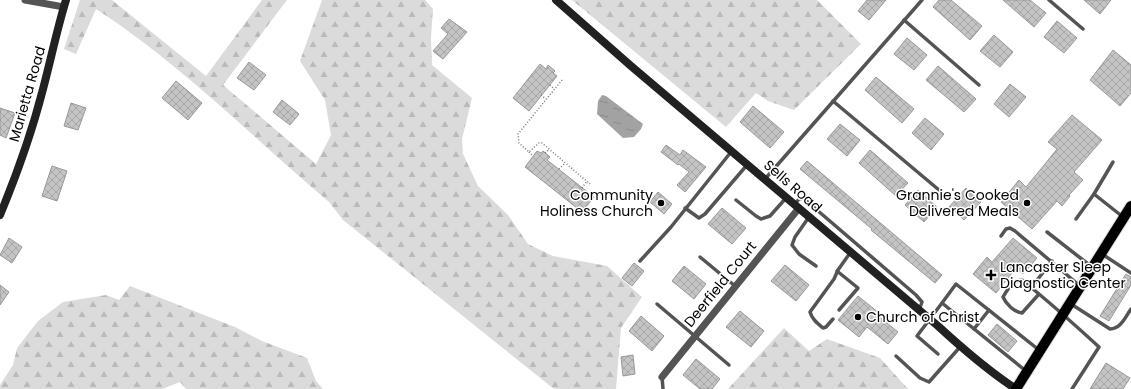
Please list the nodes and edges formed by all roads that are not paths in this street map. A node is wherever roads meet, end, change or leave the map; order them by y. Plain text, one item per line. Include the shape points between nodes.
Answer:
1 (25, 0) edge
2 (556, 0) edge
3 (922, 0) edge
4 (1049, 0) edge
5 (65, 3) edge
6 (904, 20) junction
7 (1083, 29) dead end
8 (980, 85) dead end
9 (833, 101) junction
10 (732, 151) junction
11 (1113, 162) dead end
12 (748, 165) junction
13 (765, 179) junction
14 (939, 190) dead end
15 (1094, 194) junction
16 (786, 198) junction
17 (736, 200) dead end
18 (1131, 206) edge
19 (797, 207) junction
20 (685, 208) junction
21 (0, 215) edge
22 (825, 216) junction
23 (809, 217) junction
24 (1124, 217) junction
25 (1076, 218) dead end
26 (818, 225) junction
27 (1047, 232) dead end
28 (848, 236) junction
29 (1001, 236) dead end
30 (841, 245) junction
31 (850, 253) junction
32 (1101, 254) junction
33 (700, 257) dead end
34 (872, 257) junction
35 (640, 261) dead end
36 (1052, 261) junction
37 (865, 265) junction
38 (816, 266) dead end
39 (1092, 267) junction
40 (837, 271) junction
41 (1131, 273) edge
42 (896, 277) junction
43 (1034, 284) dead end
44 (889, 285) junction
45 (735, 286) junction
46 (1080, 286) junction
47 (1039, 294) junction
48 (942, 303) junction
49 (1070, 303) junction
50 (658, 304) dead end
51 (1131, 309) edge
52 (839, 310) dead end
53 (918, 310) junction
54 (989, 310) junction
55 (1063, 314) junction
56 (833, 318) dead end
57 (930, 319) junction
58 (974, 329) junction
59 (695, 336) junction
60 (960, 347) junction
61 (1040, 351) junction
62 (938, 354) dead end
63 (896, 356) dead end
64 (729, 365) dead end
65 (1027, 372) junction
66 (662, 377) joint
67 (663, 389) edge
68 (1016, 389) edge
69 (1072, 389) edge

1 - 5 street
2 - 10 street, Sells Road
3 - 6 lane
4 - 7 lane
5 - 21 street, Marietta Road via 30,136
6 - 8 lane
6 - 9 lane
9 - 13 lane
9 - 14 lane
10 - 12 street, Sells Road
10 - 20 lane
11 - 15 lane
12 - 13 street, Sells Road
12 - 20 lane via 705,214 699,218
13 - 16 street, Sells Road
15 - 24 lane
15 - 25 lane
16 - 17 lane via 770,216 762,219
16 - 19 street, Sells Road
18 - 24 main road
19 - 22 lane via 799,199 803,198
19 - 23 street, Sells Road
19 - 45 street, Deerfield Court
20 - 35 lane
22 - 26 lane
22 - 28 lane
23 - 26 street, Sells Road
23 - 38 lane via 792,245 799,254
24 - 32 main road
26 - 30 street, Sells Road
27 - 39 lane
28 - 30 lane
28 - 34 lane
29 - 36 lane via 1010,228
30 - 31 street, Sells Road
31 - 37 street, Sells Road
31 - 40 lane
32 - 39 main road
32 - 41 lane
33 - 45 lane
34 - 37 lane
34 - 42 lane
36 - 43 lane
36 - 46 lane
37 - 44 street, Sells Road
39 - 46 main road
40 - 52 lane via 858,288
40 - 56 lane via 810,312 814,321 823,328
42 - 44 lane
42 - 53 lane via 922,302
44 - 53 street, Sells Road
45 - 59 street, Deerfield Court
46 - 49 main road
47 - 47 lane via 1022,280 1015,280 1003,297 1005,303 1022,313
47 - 55 lane
48 - 54 lane via 956,284
48 - 57 lane
48 - 58 lane
49 - 51 lane via 1110,329 1121,324
49 - 55 main road
50 - 59 lane
53 - 57 street, Sells Road
54 - 58 lane
54 - 61 lane
55 - 61 main road
55 - 69 lane via 1099,347
57 - 60 street, Sells Road
57 - 62 lane via 917,336
58 - 65 lane
59 - 64 lane
59 - 66 street, Deerfield Court
60 - 63 lane via 929,382 920,378
60 - 68 street, Sells Road
61 - 65 main road
65 - 68 main road
66 - 67 lane

